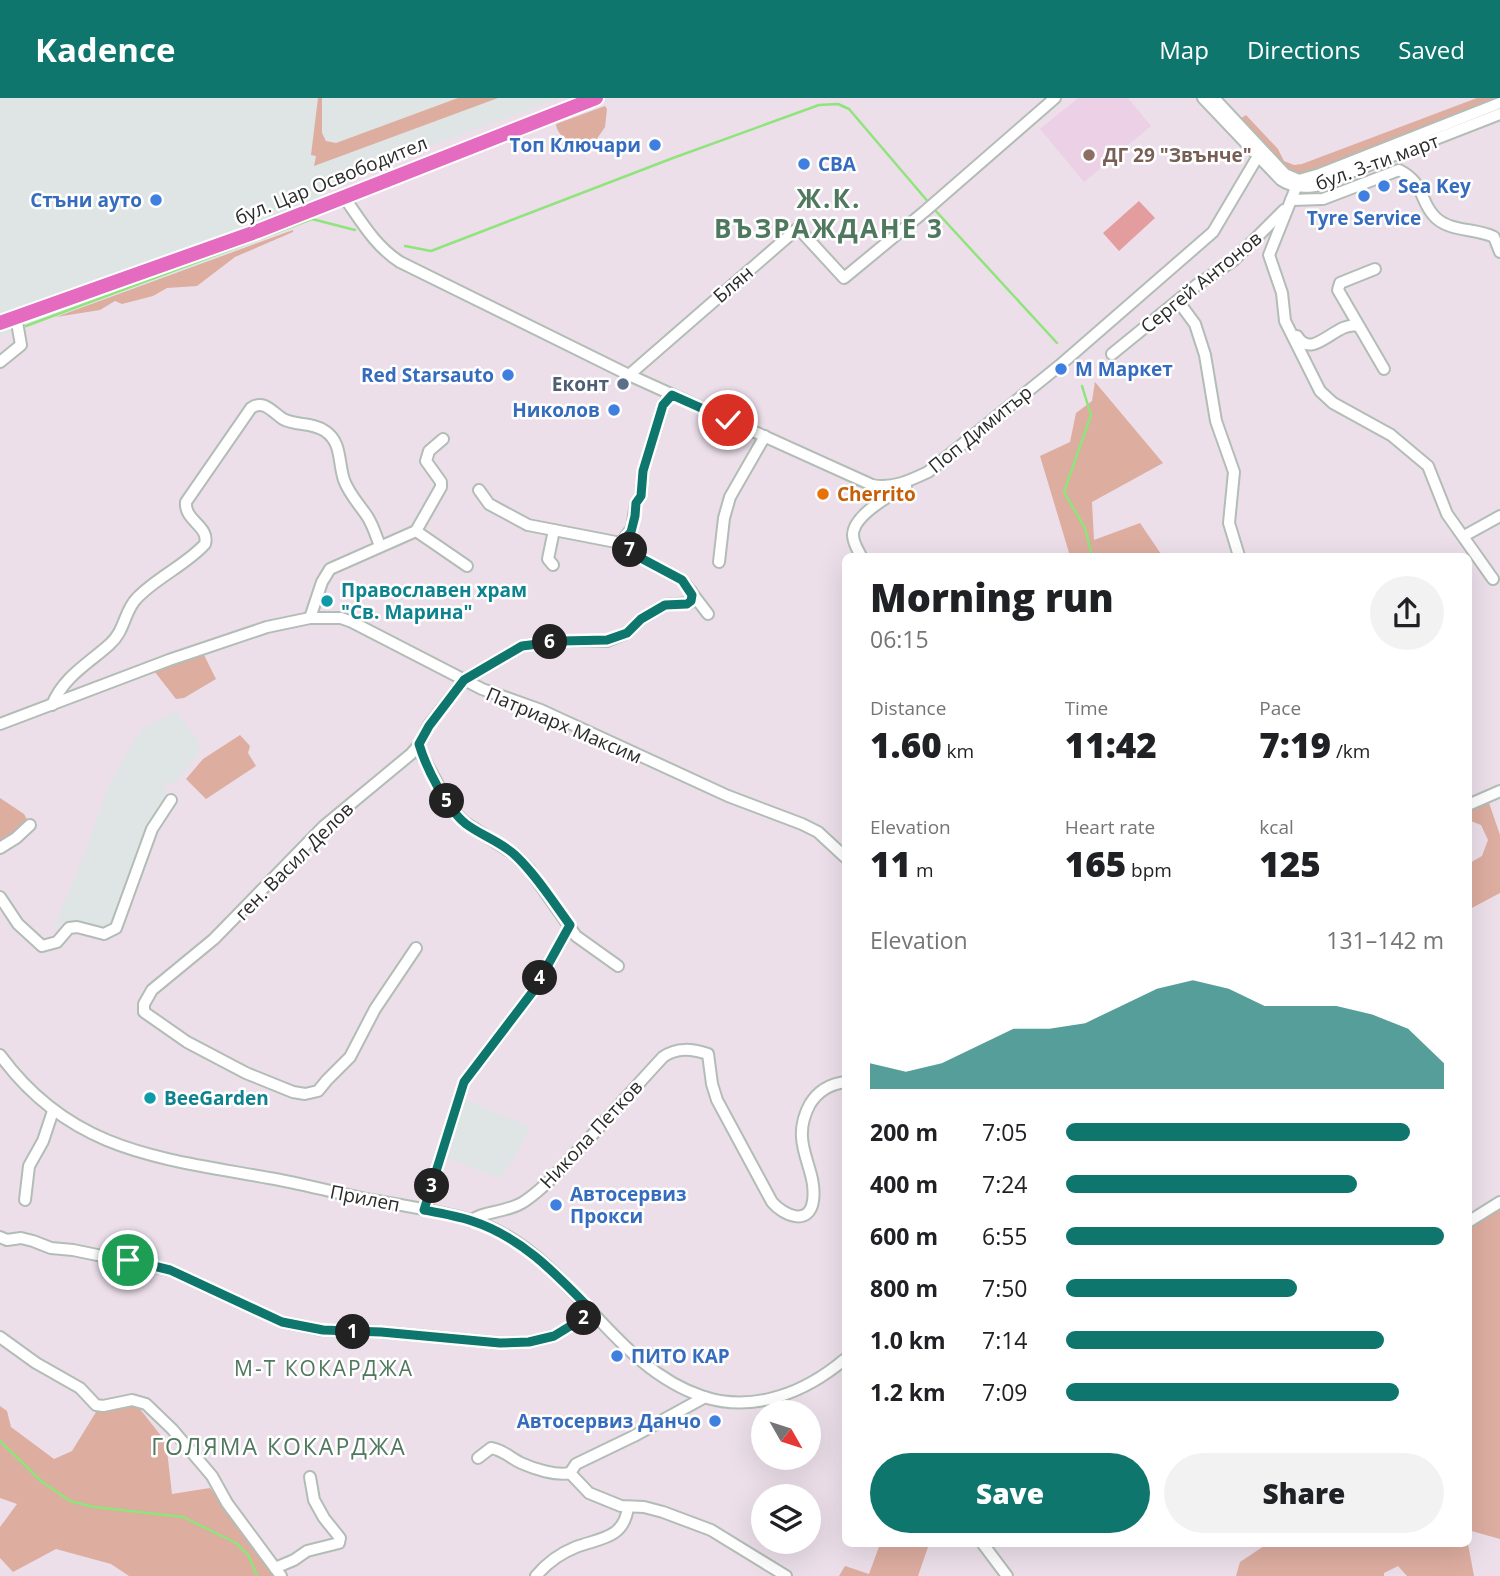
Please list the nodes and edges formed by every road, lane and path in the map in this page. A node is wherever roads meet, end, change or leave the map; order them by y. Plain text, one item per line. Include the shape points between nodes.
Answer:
1 (596, 98) edge
2 (1055, 98) edge
3 (1203, 98) edge
4 (1214, 98) edge
5 (1500, 103) edge
6 (1500, 114) edge
7 (1259, 154) junction
8 (1298, 183) junction
9 (344, 197) junction
10 (1289, 203) junction
11 (1500, 252) edge
12 (1375, 269) dead end
13 (79, 293) junction
14 (1178, 302) junction
15 (0, 313) edge
16 (0, 323) edge
17 (18, 324) junction
18 (1358, 326) junction
19 (1290, 329) junction
20 (1112, 354) dead end
21 (0, 362) edge
22 (1384, 369) dead end
23 (629, 375) junction
24 (672, 395) junction
25 (765, 436) junction
26 (443, 439) dead end
27 (928, 472) junction
28 (479, 490) dead end
29 (1500, 516) edge
30 (554, 530) junction
31 (416, 531) junction
32 (1464, 536) junction
33 (621, 543) junction
34 (380, 546) junction
35 (860, 553) edge
36 (1238, 553) edge
37 (719, 562) dead end
38 (553, 565) dead end
39 (467, 566) dead end
40 (1493, 579) dead end
41 (691, 591) junction
42 (708, 614) dead end
43 (310, 618) junction
44 (464, 680) junction
45 (52, 705) junction
46 (0, 724) edge
47 (419, 744) junction
48 (1500, 791) edge
49 (171, 800) dead end
50 (1472, 803) edge
51 (30, 825) dead end
52 (0, 848) edge
53 (842, 854) edge
54 (0, 897) edge
55 (570, 925) junction
56 (416, 948) dead end
57 (618, 966) dead end
58 (0, 1055) edge
59 (842, 1082) edge
60 (53, 1111) junction
61 (25, 1200) dead end
62 (1500, 1202) edge
63 (424, 1210) junction
64 (471, 1220) junction
65 (1472, 1220) edge
66 (0, 1237) edge
67 (593, 1312) junction
68 (0, 1337) edge
69 (842, 1361) edge
70 (705, 1397) junction
71 (478, 1458) dead end
72 (570, 1474) junction
73 (310, 1477) dead end
74 (628, 1507) junction
75 (986, 1547) edge
76 (278, 1572) edge
77 (536, 1576) edge
78 (786, 1576) edge
79 (1007, 1576) edge

1 - 9 main road, бул. Цар Освободител
2 - 23 street, Блян via 844,278 798,228
3 - 7 street, бул. 3-ти март
4 - 7 street, бул. 3-ти март
5 - 8 street, бул. 3-ти март
6 - 8 street, бул. 3-ти март via 1315,186
7 - 8 street, бул. 3-ти март via 1281,180
7 - 27 street, Поп Димитър via 1213,232
8 - 10 street, Сергей Антонов
9 - 13 main road, бул. Цар Освободител
9 - 23 street, Поп Димитър via 387,254
10 - 11 street via 1323,199 1399,170 1416,182 1434,217 1494,237
10 - 14 street, Сергей Антонов via 1233,261
10 - 19 street via 1269,254
12 - 18 street via 1340,283 1339,290
13 - 15 main road, бул. Цар Освободител
13 - 17 main road, бул. Цар Освободител
14 - 20 street, Сергей Антонов
14 - 36 street via 1195,324 1216,421 1234,472 1229,523
16 - 17 main road, бул. Цар Освободител
17 - 21 street via 21,345
18 - 19 street via 1346,325 1310,346 1301,343
18 - 22 street
19 - 32 street via 1325,397 1391,435 1429,466 1447,514
23 - 24 street, Поп Димитър
24 - 25 street, Поп Димитър
24 - 33 street via 663,405 643,471 631,532
25 - 27 street, Поп Димитър via 885,488
25 - 37 street via 730,497
26 - 31 street via 429,451 426,461 441,487
27 - 35 street via 859,520 853,536
28 - 30 street via 489,504 528,525
29 - 32 street
30 - 33 street
30 - 38 street via 548,559
31 - 34 street
31 - 39 street
32 - 40 street
33 - 41 street via 682,580
34 - 43 street via 330,569
34 - 45 street via 369,518 343,478 338,447 329,435 314,426 291,423 257,404 186,502 188,517 204,532 205,544 134,600 116,638 65,682
41 - 42 street
41 - 44 street, ген. Васил Делов via 689,603 665,605 627,633 607,640 522,646
43 - 44 street, Патриарх Максим via 352,622
43 - 45 street, Патриарх Максим via 267,626
44 - 47 street, ген. Васил Делов
44 - 53 street, Патриарх Максим via 541,710 727,796 802,824
45 - 46 street, Патриарх Максим
47 - 55 street via 450,807 464,822 514,853
47 - 56 street, ген. Васил Делов via 324,826 214,939 152,990 144,1012 187,1042 246,1073 293,1092 318,1091 351,1057 375,1009
48 - 50 street
49 - 54 street via 152,829 112,932 69,928 57,942 42,946 18,924
51 - 52 street
55 - 57 street via 585,944
55 - 63 street via 534,990 464,1082
58 - 60 street, Прилеп
59 - 64 street, Никола Петков via 815,1096 802,1122 813,1202 799,1216 780,1212 772,1202 717,1100 708,1054 672,1050 540,1189 518,1206
60 - 61 street via 29,1166
60 - 63 street, Прилеп via 99,1138 152,1156
62 - 65 street
63 - 64 street, Прилеп
64 - 67 street, Прилеп via 534,1254
66 - 67 street via 170,1270 282,1322 323,1330 529,1342 554,1336
67 - 70 street, Прилеп via 652,1369
68 - 76 street via 80,1388 96,1405 132,1399 146,1404 212,1476
69 - 70 street, Прилеп via 811,1383 761,1402
70 - 72 street via 576,1464
71 - 72 street via 491,1448 522,1463
72 - 74 street via 589,1493
73 - 76 street via 314,1500 339,1543 307,1551
74 - 77 street via 618,1530 606,1540 566,1552
74 - 78 street via 663,1512 710,1530
75 - 79 street

